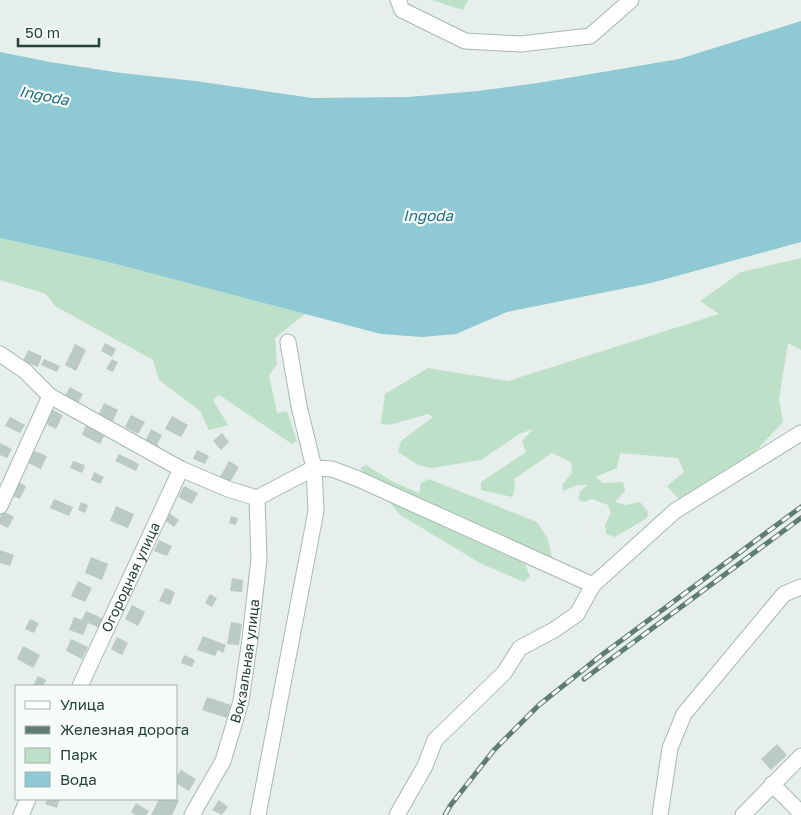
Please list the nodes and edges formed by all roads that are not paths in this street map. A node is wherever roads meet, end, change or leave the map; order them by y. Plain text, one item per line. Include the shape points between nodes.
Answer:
1 (398, 0) edge
2 (631, 0) edge
3 (288, 342) dead end
4 (0, 354) edge
5 (50, 396) junction
6 (801, 433) edge
7 (314, 468) junction
8 (181, 470) junction
9 (256, 498) junction
10 (0, 506) edge
11 (593, 585) junction
12 (801, 587) edge
13 (80, 685) edge
14 (801, 756) edge
15 (772, 784) junction
16 (28, 800) edge
17 (801, 813) edge
18 (21, 815) edge
19 (192, 815) edge
20 (258, 815) edge
21 (397, 815) edge
22 (660, 815) edge
23 (743, 815) edge

1 - 2 street via 402,10 465,41 521,44 590,36
3 - 7 street
4 - 5 street via 25,371
5 - 8 street
5 - 10 street
6 - 11 street via 675,511
7 - 9 street
7 - 11 street via 332,469 356,478
7 - 20 street via 316,511
8 - 9 street
8 - 13 street, Огородная улица
9 - 19 street, Вокзальная улица via 259,559 240,701 223,761
11 - 21 street via 577,614 520,648 504,673 436,740
12 - 22 street via 784,594 684,714 670,748
14 - 15 street
15 - 17 street
15 - 23 street
16 - 18 street

